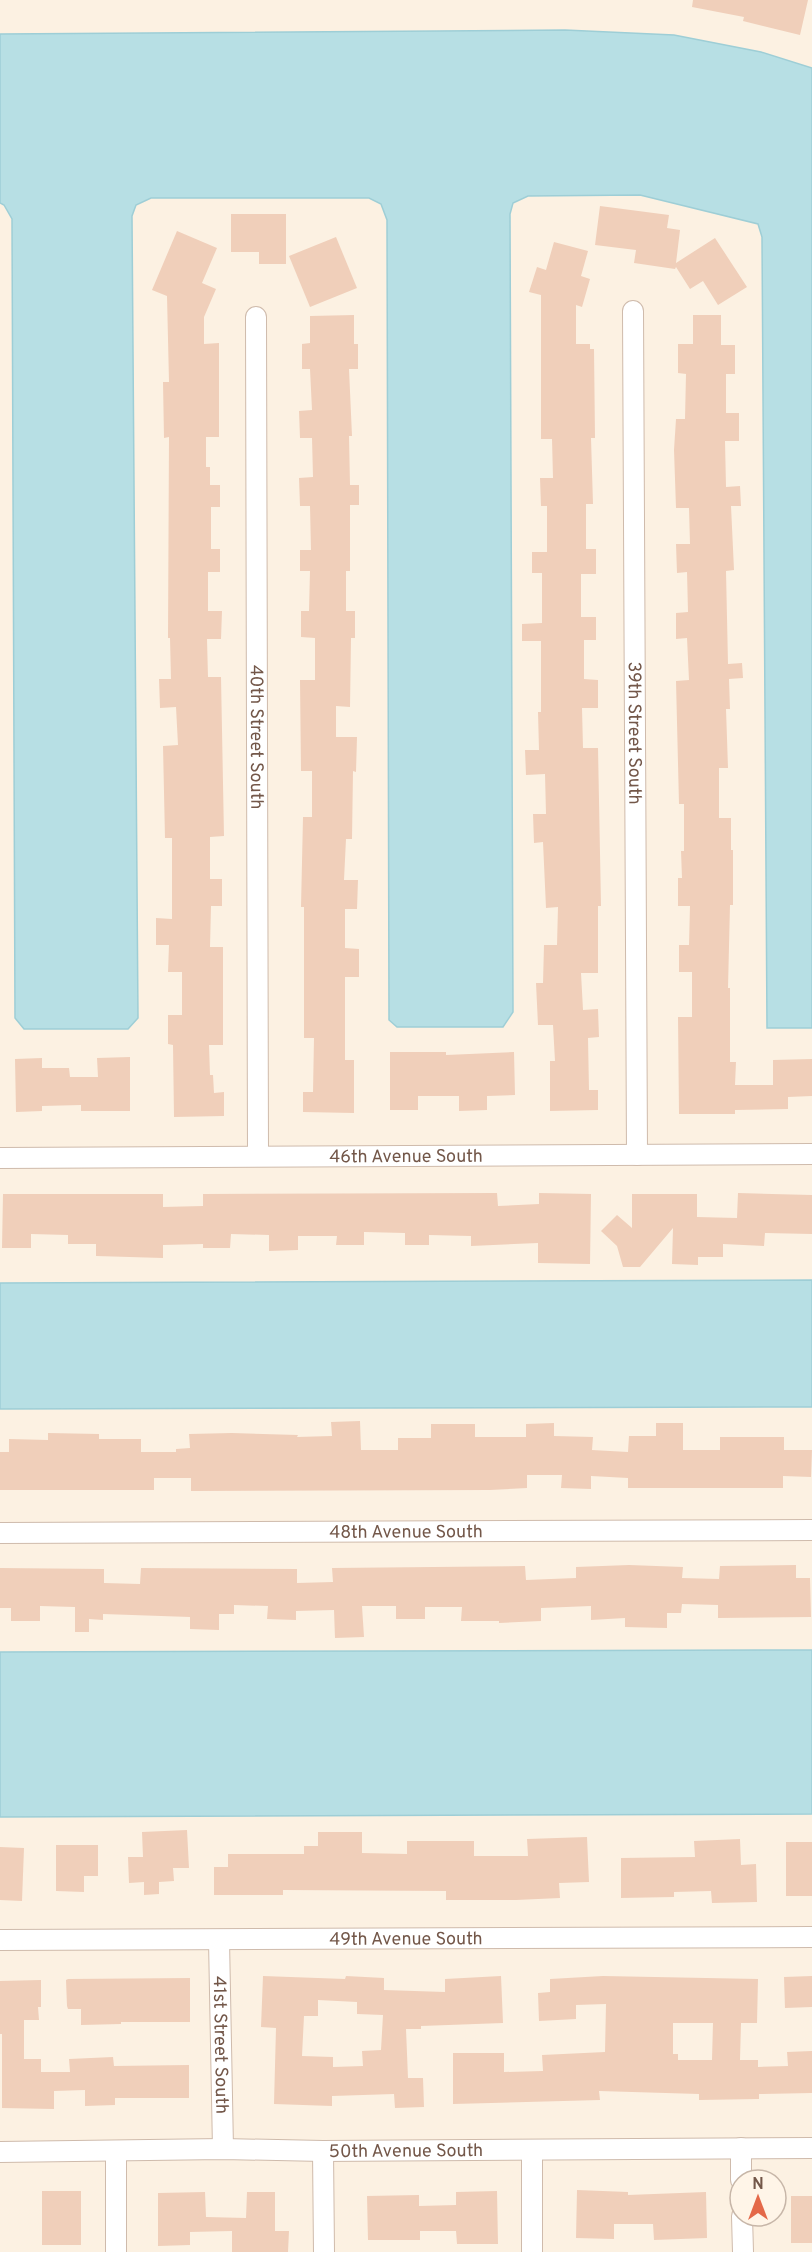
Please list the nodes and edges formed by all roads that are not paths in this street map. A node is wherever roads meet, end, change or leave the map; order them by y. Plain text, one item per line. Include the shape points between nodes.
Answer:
1 (633, 311) dead end
2 (256, 317) dead end
3 (812, 1154) edge
4 (637, 1155) junction
5 (258, 1156) junction
6 (0, 1158) edge
7 (812, 1530) edge
8 (0, 1533) edge
9 (812, 1937) edge
10 (0, 1940) edge
11 (219, 1940) junction
12 (741, 2148) junction
13 (812, 2148) edge
14 (223, 2149) junction
15 (531, 2150) junction
16 (116, 2151) junction
17 (323, 2151) junction
18 (0, 2152) edge
19 (741, 2168) edge
20 (742, 2228) edge
21 (116, 2252) edge
22 (324, 2252) edge
23 (532, 2252) edge
24 (743, 2252) edge

1 - 4 street, 39th Street South
2 - 5 street, 40th Street South
3 - 4 street, 46th Avenue South
4 - 5 street, 46th Avenue South
5 - 6 street, 46th Avenue South
7 - 8 street, 48th Avenue South
9 - 11 street, 49th Avenue South
10 - 11 street, 49th Avenue South
11 - 14 street, 41st Street South
12 - 13 street, 50th Avenue South
12 - 15 street, 50th Avenue South
12 - 19 street
14 - 16 street, 50th Avenue South
14 - 17 street, 50th Avenue South
15 - 17 street, 50th Avenue South
15 - 23 street
16 - 18 street, 50th Avenue South
16 - 21 street
17 - 22 street
20 - 24 street

